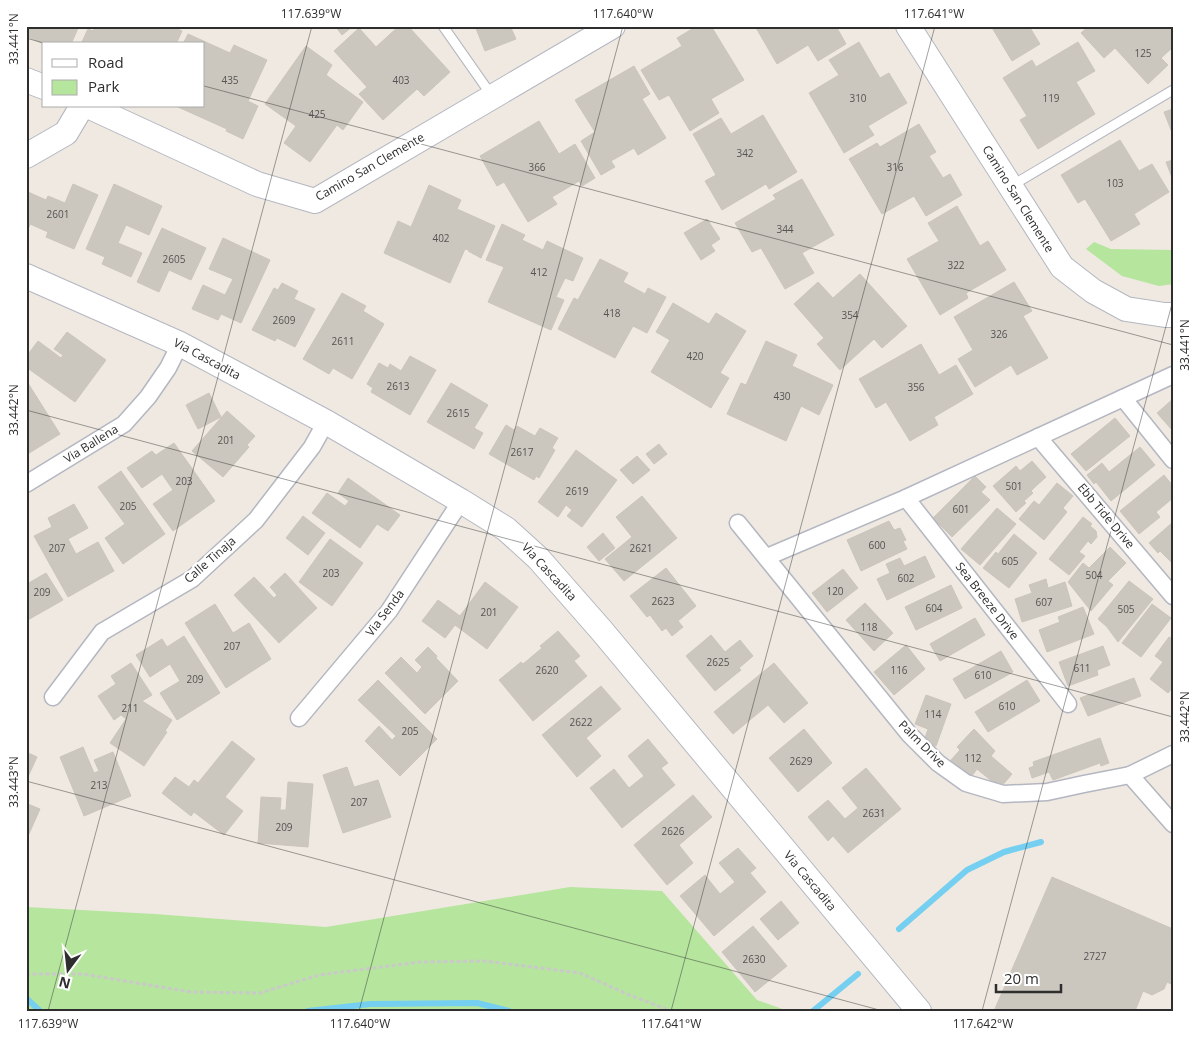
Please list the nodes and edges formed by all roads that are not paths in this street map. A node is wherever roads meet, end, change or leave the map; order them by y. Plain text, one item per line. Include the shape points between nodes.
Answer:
1 (443, 26) edge
2 (613, 26) edge
3 (908, 26) edge
4 (26, 80) edge
5 (42, 86) edge
6 (1173, 90) edge
7 (492, 96) junction
8 (81, 108) edge
9 (92, 108) edge
10 (26, 156) edge
11 (1010, 186) junction
12 (26, 276) edge
13 (1173, 315) edge
14 (180, 344) junction
15 (1173, 375) edge
16 (1123, 398) junction
17 (326, 422) junction
18 (1038, 436) junction
19 (1173, 460) edge
20 (26, 484) edge
21 (906, 498) junction
22 (461, 500) junction
23 (738, 523) dead end
24 (767, 557) junction
25 (1173, 596) edge
26 (53, 697) dead end
27 (1068, 704) dead end
28 (299, 718) dead end
29 (1173, 754) edge
30 (1130, 775) junction
31 (1173, 824) edge
32 (918, 1011) edge

1 - 7 lane
2 - 7 street, Camino San Clemente
3 - 11 street, Camino San Clemente
4 - 5 street
6 - 11 lane
7 - 9 street, Camino San Clemente via 315,201 257,184
8 - 10 street via 66,133
11 - 13 street, Camino San Clemente via 1062,268 1093,292 1126,309
12 - 14 street, Via Cascadita
14 - 17 street, Via Cascadita
14 - 20 street, Via Ballena via 148,397 124,424
15 - 16 street
16 - 18 street
16 - 19 street
17 - 22 street, Via Cascadita
17 - 26 street, Calle Tinaja via 312,447 256,520 192,578 102,632
18 - 21 street
18 - 25 street, Ebb Tide Drive
21 - 24 street
21 - 27 street, Sea Breeze Drive
22 - 28 street, Via Senda via 389,611
22 - 32 street, Via Cascadita via 506,529 538,558
23 - 24 street, Palm Drive
24 - 30 street, Palm Drive via 909,734 938,763 966,782 1003,794 1047,792
29 - 30 street, Palm Drive
30 - 31 street

